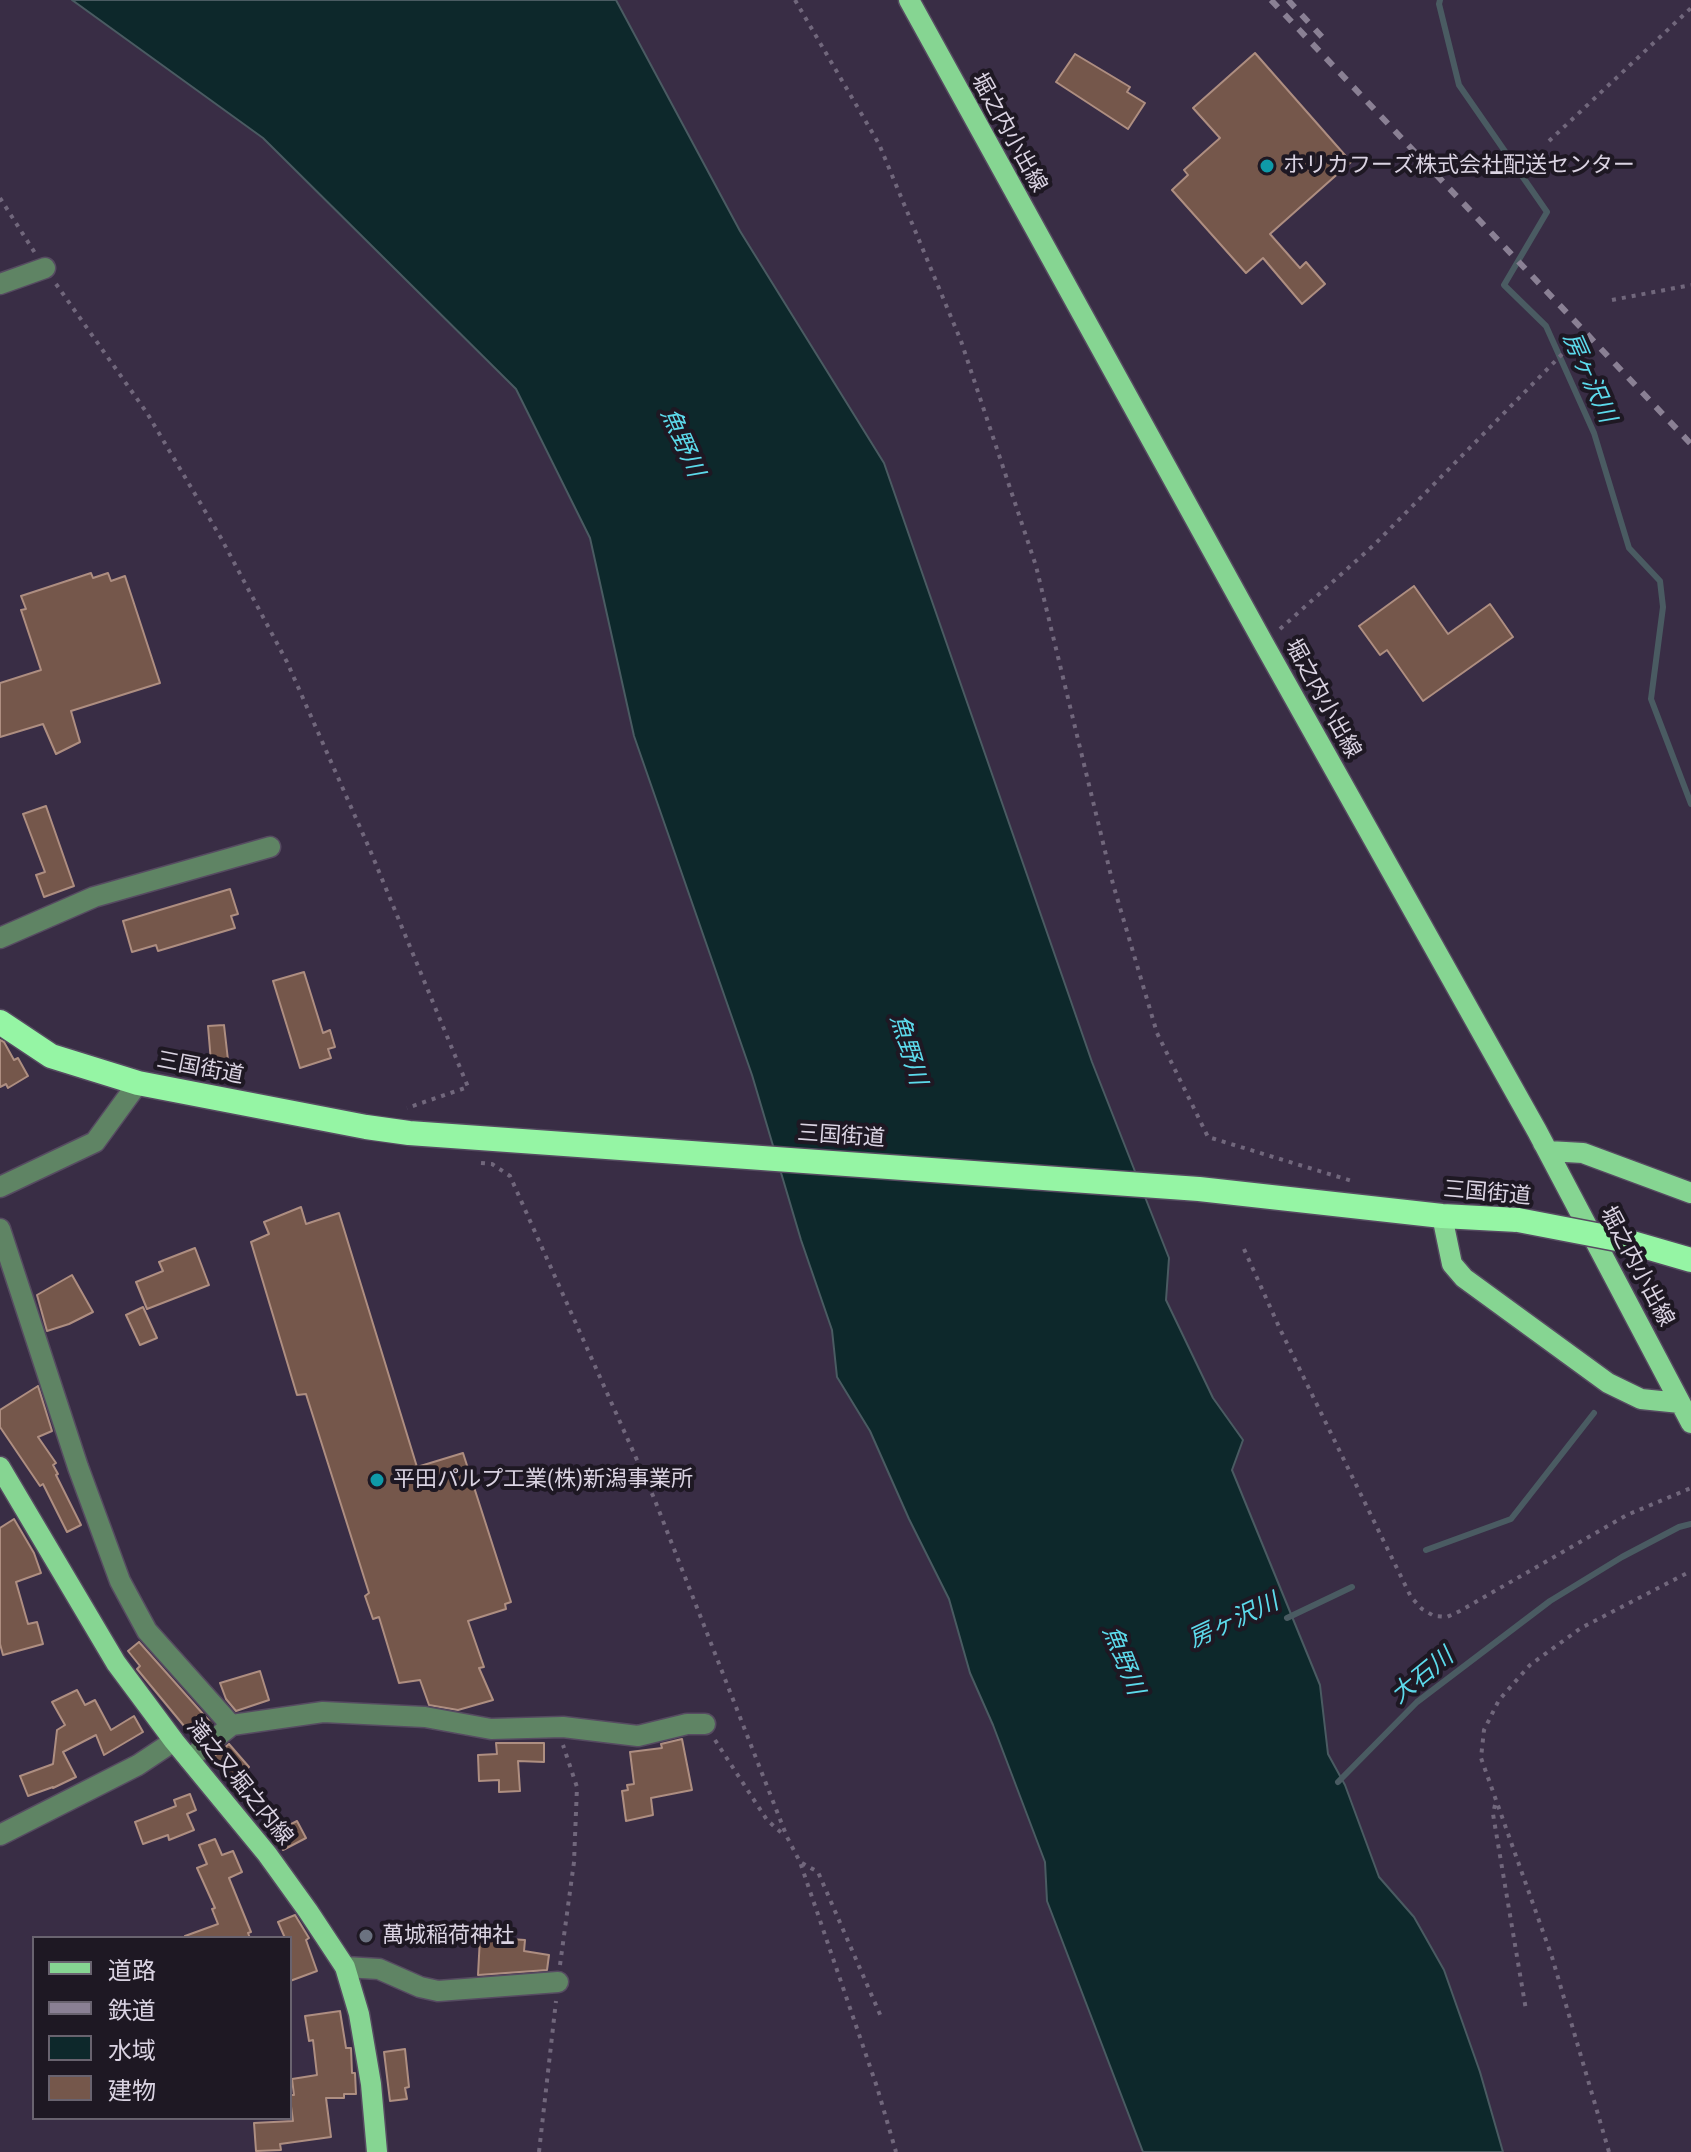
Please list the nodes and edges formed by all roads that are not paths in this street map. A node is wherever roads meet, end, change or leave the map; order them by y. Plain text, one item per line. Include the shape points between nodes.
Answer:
1 (909, 0) edge
2 (45, 268) road end
3 (0, 284) edge
4 (270, 847) dead end
5 (0, 938) edge
6 (0, 1022) edge
7 (138, 1083) junction
8 (1548, 1151) junction
9 (0, 1187) edge
10 (1691, 1193) edge
11 (1442, 1216) junction
12 (0, 1229) edge
13 (1691, 1260) edge
14 (1680, 1403) junction
15 (1691, 1423) edge
16 (0, 1467) edge
17 (705, 1724) road end
18 (231, 1725) junction
19 (174, 1741) junction
20 (189, 1759) junction
21 (0, 1835) edge
22 (345, 1967) junction
23 (558, 1982) road end
24 (377, 2152) edge

1 - 8 main road, 堀之内小出線
2 - 3 street
4 - 5 street via 94,897
6 - 7 highway, 三国街道 via 51,1056
7 - 9 street via 95,1142
7 - 11 highway, 三国街道 via 409,1133 1199,1189
8 - 10 main road via 1583,1153
8 - 14 main road, 堀之内小出線
11 - 13 highway, 三国街道, bridge via 1518,1220
11 - 14 main road via 1452,1264 1464,1278 1608,1383 1641,1399
12 - 18 street via 120,1581 147,1631
14 - 15 main road, 堀之内小出線
16 - 19 main road, 滝之又堀之内線 via 116,1663
17 - 18 street via 638,1736 563,1727 491,1729 425,1717 323,1712
18 - 20 street
19 - 20 main road, 滝之又堀之内線
19 - 21 street via 138,1765
20 - 22 main road, 滝之又堀之内線 via 267,1854
22 - 23 street via 379,1969 438,1991
22 - 24 main road, 滝之又堀之内線 via 359,2014

